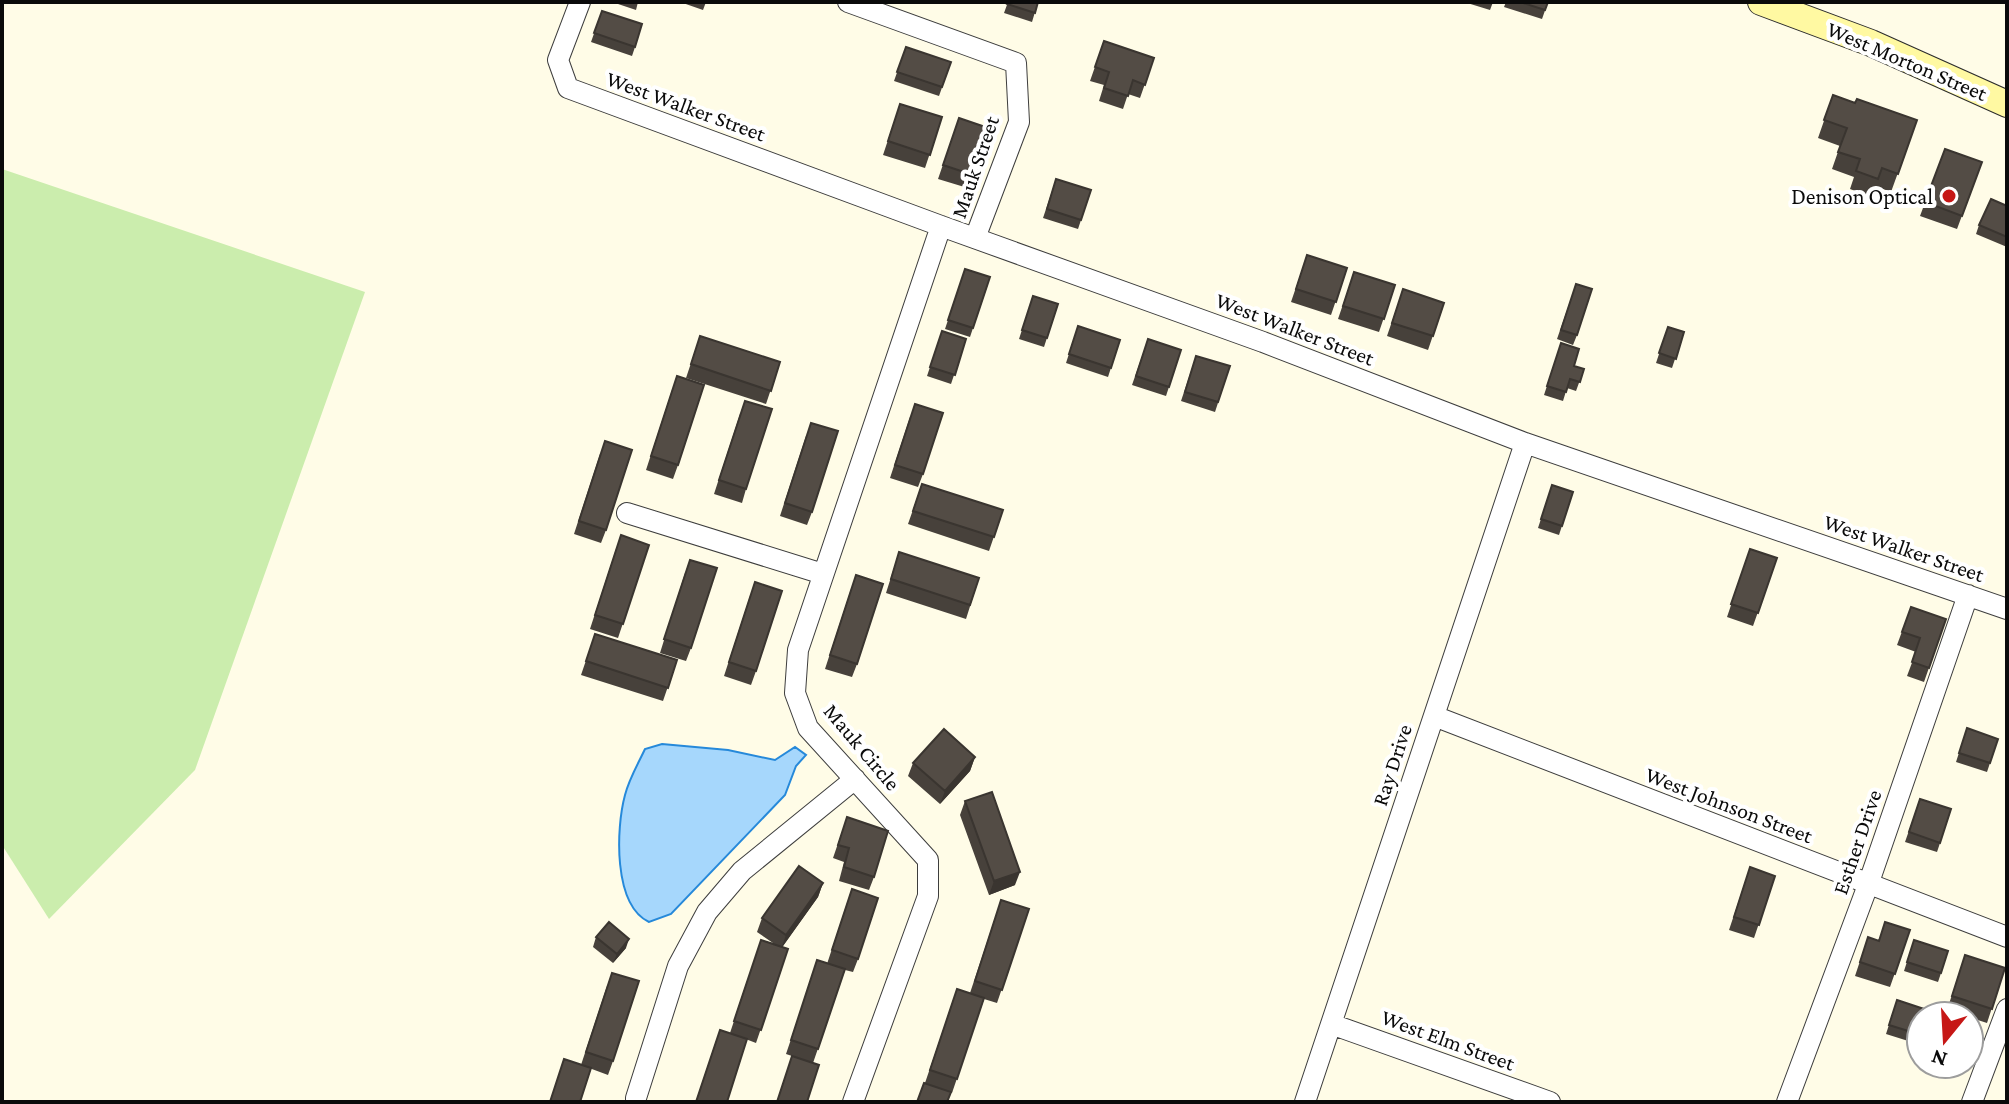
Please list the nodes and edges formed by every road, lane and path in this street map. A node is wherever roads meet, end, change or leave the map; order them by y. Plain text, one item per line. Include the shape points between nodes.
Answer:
1 (580, 2) edge
2 (848, 2) edge
3 (1761, 2) edge
4 (2007, 104) edge
5 (941, 226) junction
6 (975, 238) junction
7 (1525, 443) junction
8 (627, 513) dead end
9 (823, 574) junction
10 (1968, 595) junction
11 (2007, 609) edge
12 (1434, 716) junction
13 (855, 779) junction
14 (1868, 885) junction
15 (2007, 937) edge
16 (2007, 1009) edge
17 (1331, 1024) junction
18 (636, 1102) edge
19 (853, 1102) edge
20 (1305, 1102) edge
21 (1550, 1102) edge
22 (1787, 1102) edge
23 (1972, 1102) edge

1 - 5 street, West Walker Street via 558,60 568,88
2 - 6 street, Mauk Street via 1016,63 1019,122
3 - 4 main road, West Morton Street via 1871,43
5 - 6 street, West Walker Street
5 - 9 street, Mauk Circle
6 - 7 street, West Walker Street
7 - 10 street, West Walker Street
7 - 12 street, Ray Drive
8 - 9 street
9 - 13 street, Mauk Circle via 798,650 795,693 808,728
10 - 11 street, West Walker Street
10 - 14 street, Esther Drive
12 - 14 street, West Johnson Street
12 - 17 street, Ray Drive
13 - 18 street via 742,871 707,912 678,966
13 - 19 street, Mauk Circle via 928,860 928,896
14 - 15 street, West Johnson Street
14 - 22 street, Esther Drive
16 - 23 street
17 - 20 street, Ray Drive
17 - 21 street, West Elm Street

